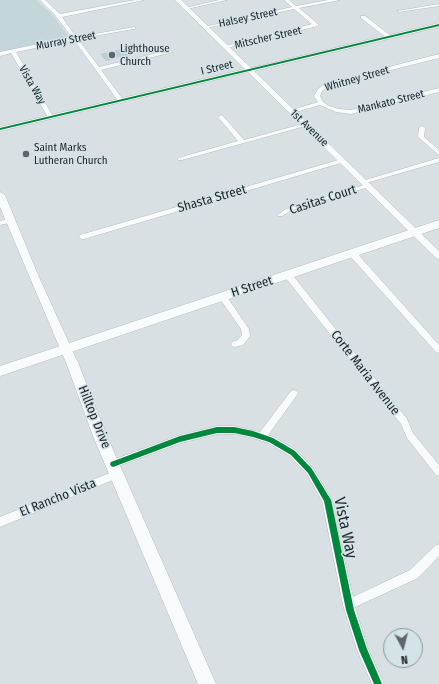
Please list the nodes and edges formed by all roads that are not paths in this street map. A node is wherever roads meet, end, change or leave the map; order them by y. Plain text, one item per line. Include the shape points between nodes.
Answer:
1 (42, 0) edge
2 (142, 0) edge
3 (178, 0) edge
4 (225, 0) edge
5 (286, 0) edge
6 (338, 0) edge
7 (439, 4) edge
8 (187, 8) junction
9 (295, 8) junction
10 (399, 11) dead end
11 (59, 16) junction
12 (362, 17) dead end
13 (439, 25) edge
14 (206, 27) junction
15 (133, 28) dead end
16 (389, 37) junction
17 (76, 38) junction
18 (227, 47) junction
19 (13, 52) junction
20 (170, 52) dead end
21 (0, 54) edge
22 (439, 56) edge
23 (98, 69) junction
24 (250, 70) junction
25 (439, 90) edge
26 (121, 101) junction
27 (321, 104) junction
28 (292, 111) junction
29 (221, 117) dead end
30 (51, 118) junction
31 (306, 125) junction
32 (422, 128) dead end
33 (0, 129) edge
34 (242, 142) junction
35 (439, 153) edge
36 (180, 159) dead end
37 (439, 160) edge
38 (342, 161) junction
39 (366, 184) junction
40 (0, 195) edge
41 (280, 215) dead end
42 (5, 222) edge
43 (439, 224) edge
44 (415, 232) junction
45 (82, 237) dead end
46 (352, 253) junction
47 (439, 256) edge
48 (288, 275) junction
49 (222, 296) junction
50 (235, 344) dead end
51 (65, 349) junction
52 (439, 350) edge
53 (0, 371) edge
54 (294, 393) dead end
55 (262, 436) junction
56 (115, 469) junction
57 (439, 472) edge
58 (0, 522) edge
59 (439, 549) edge
60 (348, 605) junction
61 (207, 684) edge
62 (378, 684) edge

1 - 11 street
2 - 11 street
3 - 8 street, 1st Avenue
4 - 8 street
5 - 9 street
6 - 9 street, Halsey Street
7 - 10 street
8 - 14 street, 1st Avenue
9 - 14 street, Halsey Street
9 - 18 street, Mitscher Street via 316,25
11 - 17 street
12 - 16 street
13 - 16 street, I Street
14 - 18 street, 1st Avenue
15 - 17 street, Murray Street
16 - 24 street, I Street
17 - 19 street, Murray Street
17 - 23 street
18 - 24 street, 1st Avenue
19 - 21 street, Murray Street
19 - 30 street, Vista Way
20 - 23 street
22 - 27 street, Whitney Street via 326,85 318,94
23 - 26 street
24 - 26 street, I Street
24 - 28 street, 1st Avenue
25 - 27 street, Mankato Street via 356,112 338,111
26 - 30 street, I Street
27 - 28 street, Whitney Street
28 - 31 street, 1st Avenue
29 - 34 street
30 - 33 street, I Street
31 - 34 street
31 - 38 street, 1st Avenue
32 - 35 street via 421,137
34 - 36 street
37 - 39 street
38 - 39 street, 1st Avenue
38 - 45 street, Shasta Street
39 - 41 street, Casitas Court
39 - 44 street, 1st Avenue
40 - 42 main road, Hilltop Drive
42 - 51 main road, Hilltop Drive via 33,276
43 - 44 main road, H Street
44 - 46 main road, H Street
44 - 47 street, 1st Avenue
46 - 48 main road, H Street
46 - 52 street
48 - 49 main road, H Street
48 - 57 street, Corte Maria Avenue via 404,422 410,435
49 - 50 street via 245,329 246,336 240,343
49 - 51 main road, H Street
51 - 53 main road, H Street
51 - 56 main road, Hilltop Drive
54 - 55 street
55 - 56 street, Vista Way via 234,430 201,433 180,438
55 - 60 street, Vista Way via 299,458 323,492 330,510
56 - 58 street, El Rancho Vista
56 - 61 main road, Hilltop Drive
59 - 60 street via 414,574
60 - 62 street, Vista Way

